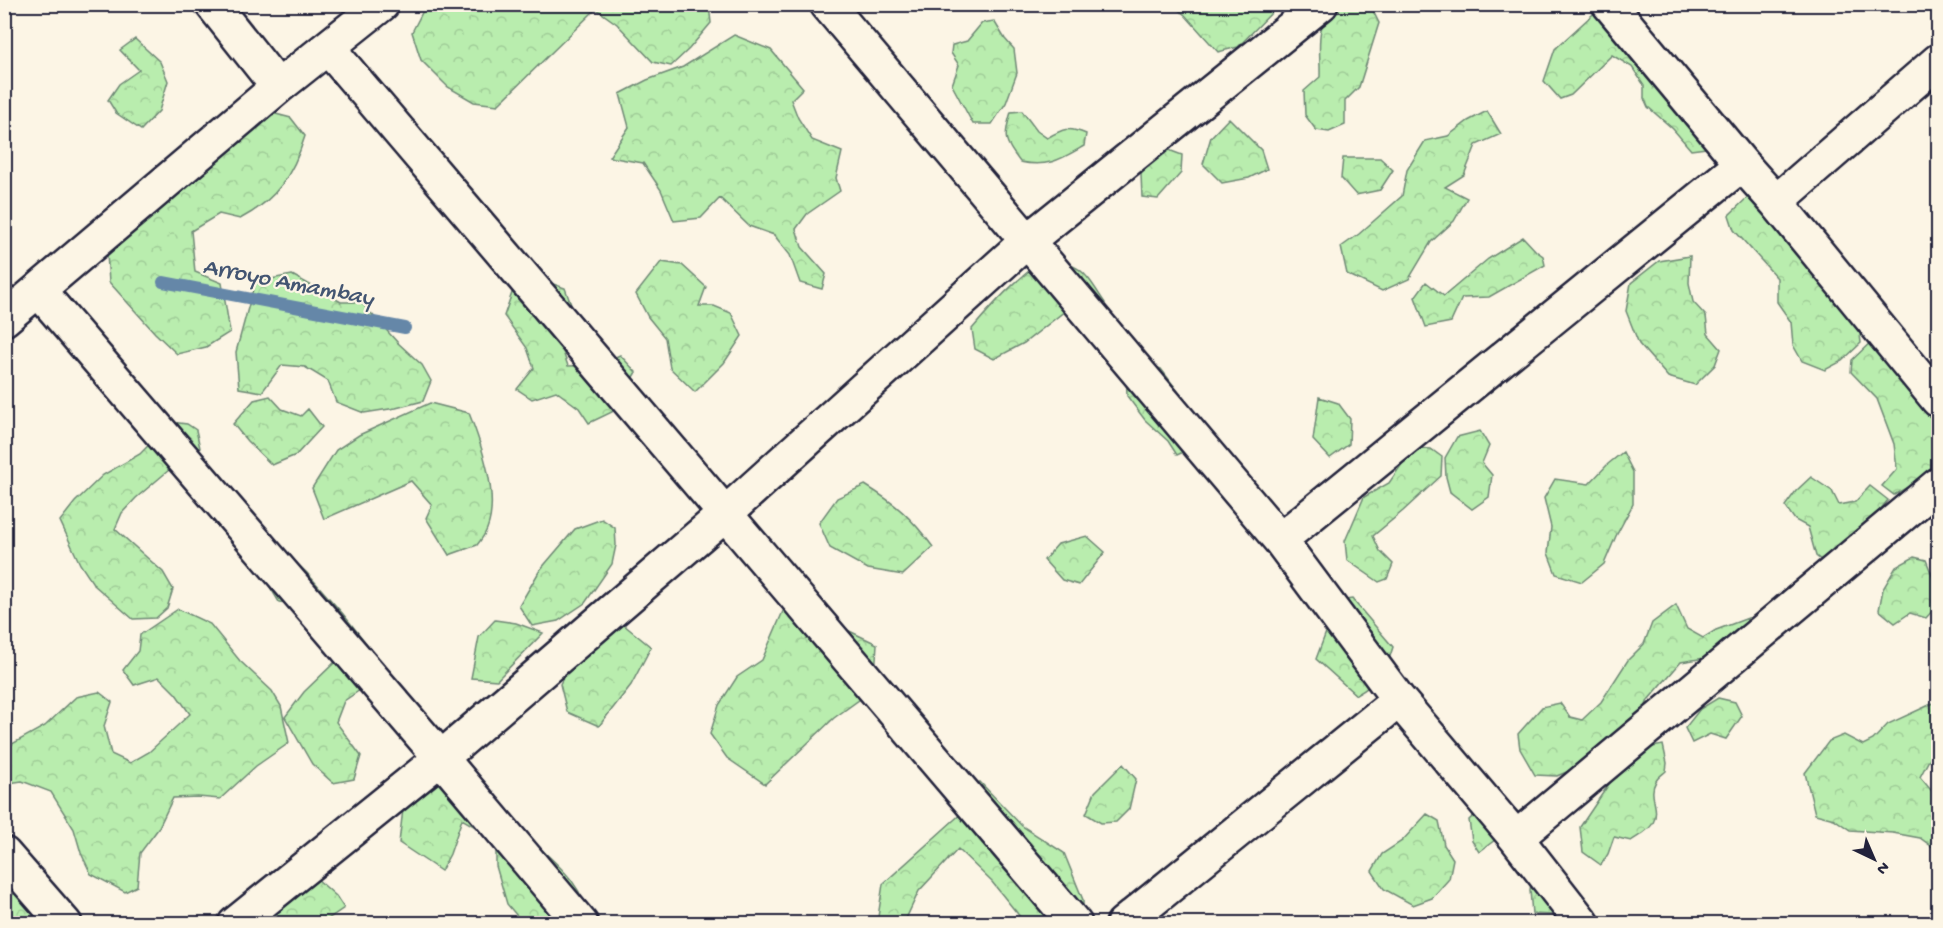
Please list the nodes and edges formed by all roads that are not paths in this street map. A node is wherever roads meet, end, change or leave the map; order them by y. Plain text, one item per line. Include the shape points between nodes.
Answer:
1 (212, 4) edge
2 (382, 4) edge
3 (827, 4) edge
4 (1609, 4) edge
5 (1308, 8) edge
6 (328, 48) junction
7 (1938, 61) edge
8 (278, 87) junction
9 (1742, 164) junction
10 (1776, 202) junction
11 (1026, 242) junction
12 (39, 291) junction
13 (4, 319) edge
14 (1938, 400) edge
15 (1938, 485) edge
16 (726, 513) junction
17 (1280, 540) junction
18 (1400, 700) junction
19 (441, 758) junction
20 (1516, 838) junction
21 (4, 854) edge
22 (65, 924) edge
23 (236, 924) edge
24 (581, 924) edge
25 (1076, 924) edge
26 (1123, 924) edge
27 (1583, 924) edge

1 - 8 street
2 - 6 street
3 - 11 street
4 - 9 street
5 - 11 street
6 - 8 street
6 - 16 street
7 - 10 street
8 - 12 street
9 - 10 street
9 - 17 street
10 - 14 street
11 - 16 street
11 - 17 street
12 - 13 street
12 - 19 street
15 - 20 street
16 - 19 street
16 - 25 street
17 - 18 street
18 - 20 street
18 - 26 street
19 - 23 street
19 - 24 street
20 - 27 street
21 - 22 street

